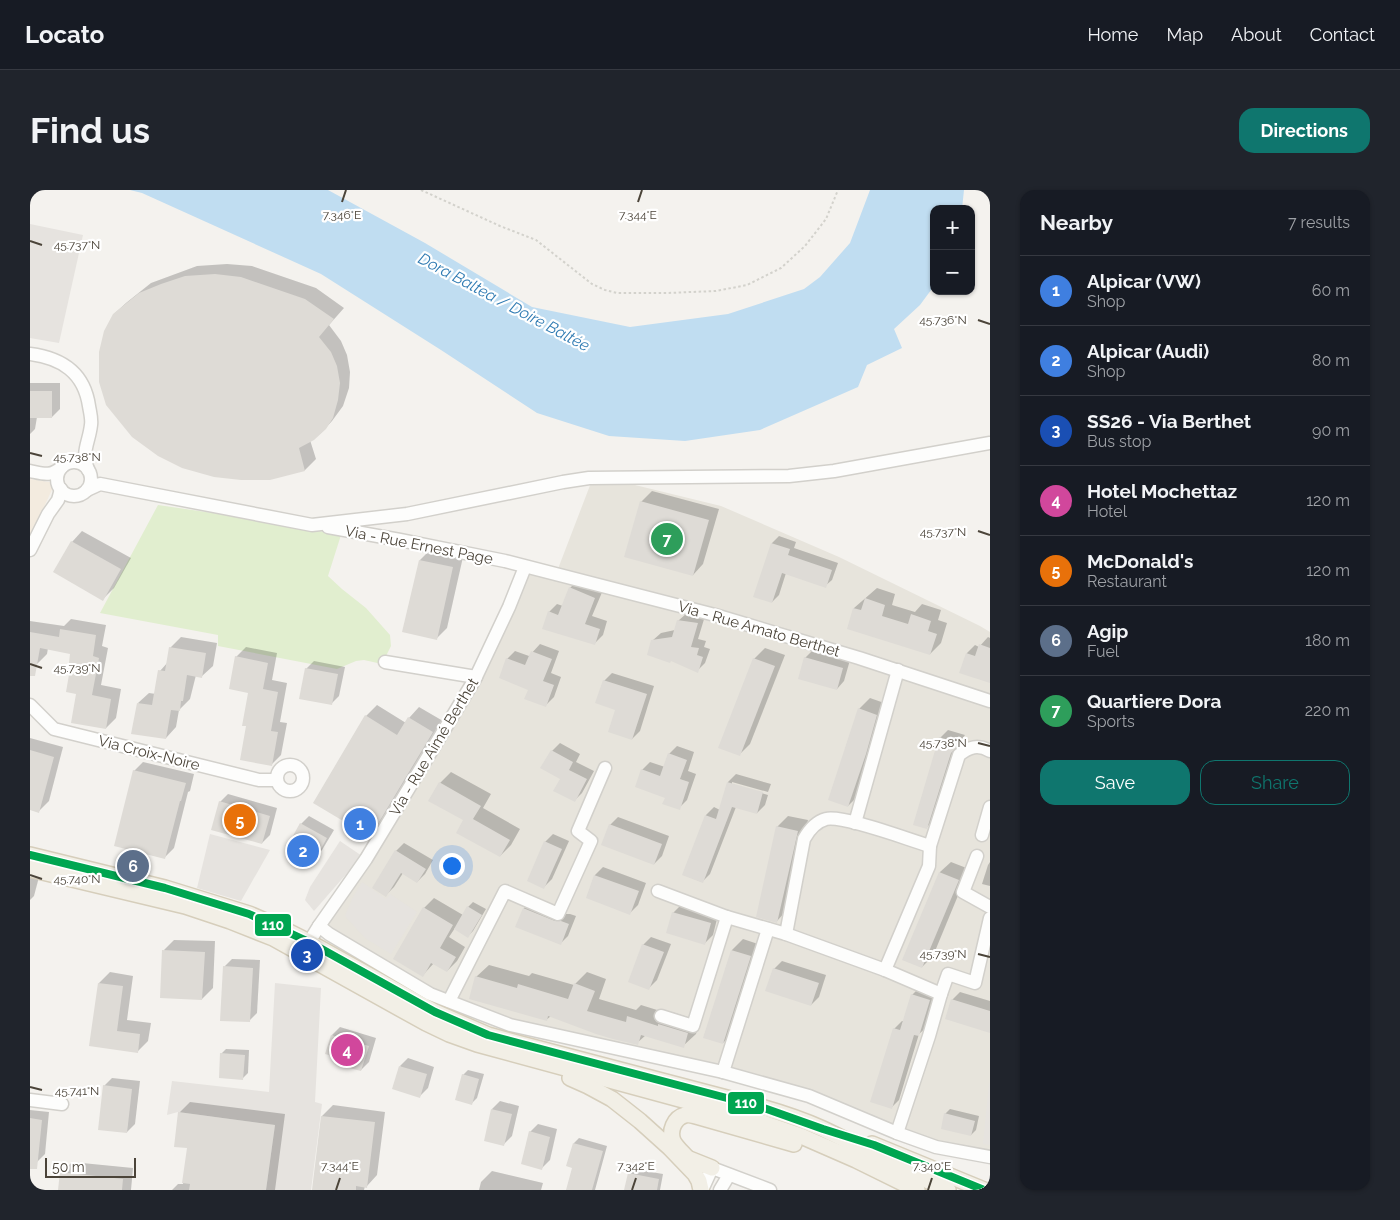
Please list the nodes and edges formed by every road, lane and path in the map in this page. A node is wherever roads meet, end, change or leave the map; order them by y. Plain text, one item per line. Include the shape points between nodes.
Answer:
1 (421, 190) edge
2 (838, 190) edge
3 (30, 354) edge
4 (990, 443) edge
5 (84, 453) junction
6 (67, 465) junction
7 (30, 471) edge
8 (89, 471) junction
9 (48, 474) junction
10 (100, 484) junction
11 (87, 490) junction
12 (62, 492) junction
13 (312, 525) junction
14 (30, 550) edge
15 (525, 567) junction
16 (385, 662) dead end
17 (898, 670) junction
18 (476, 677) junction
19 (990, 701) edge
20 (31, 709) edge
21 (990, 751) edge
22 (605, 768) dead end
23 (277, 780) dead end
24 (990, 807) edge
25 (854, 823) junction
26 (982, 835) dead end
27 (930, 846) junction
28 (37, 856) edge
29 (976, 856) dead end
30 (30, 869) edge
31 (658, 891) dead end
32 (990, 907) edge
33 (728, 917) junction
34 (990, 918) edge
35 (319, 926) junction
36 (768, 929) junction
37 (786, 934) junction
38 (309, 942) junction
39 (885, 970) junction
40 (941, 994) junction
41 (449, 1001) junction
42 (661, 1016) dead end
43 (530, 1060) junction
44 (723, 1072) junction
45 (30, 1100) edge
46 (62, 1104) dead end
47 (823, 1129) junction
48 (897, 1133) junction
49 (670, 1148) junction
50 (990, 1157) edge
51 (688, 1159) junction
52 (856, 1160) junction
53 (712, 1168) junction
54 (729, 1174) junction
55 (702, 1190) edge
56 (720, 1190) edge
57 (770, 1190) edge
58 (899, 1190) edge
59 (917, 1190) edge
60 (948, 1190) edge
61 (984, 1190) edge

1 - 2 path via 536,240 592,284 617,293 716,291 747,285 781,268 805,246 826,219
3 - 5 street via 62,363 80,380 88,399 92,423
4 - 13 street via 789,476 589,478 408,514
5 - 6 street
5 - 8 street
6 - 8 street via 82,464
6 - 9 street
6 - 12 street via 57,478
7 - 9 street
8 - 10 street
8 - 11 street via 91,482
9 - 12 street
10 - 11 street
10 - 13 street, Via - Rue Ernest Page
11 - 12 street via 81,494
12 - 14 street
13 - 15 street, Via - Rue Ernest Page
15 - 17 street, Via - Rue Amato Berthet via 715,615
15 - 18 street, Via - Rue Aimé Berthet
16 - 18 street
17 - 19 street, Via - Rue Amato Berthet
17 - 25 street
18 - 35 street, Via - Rue Aimé Berthet via 366,859
20 - 23 street, Via Croix-Noire via 54,729 259,780
21 - 27 street via 978,746 959,755
22 - 41 street via 578,831 591,841 558,914 505,890
24 - 26 street
25 - 27 street
25 - 37 street via 833,818 808,830
27 - 39 street via 929,866
28 - 38 main road via 189,894 249,914
29 - 32 street via 963,892
30 - 43 main road via 185,906 230,921 273,938 426,1023 477,1044
31 - 33 street
33 - 36 street
33 - 42 street via 693,1026
34 - 40 street via 975,983 948,974
35 - 38 street, Via - Rue Aimé Berthet
35 - 41 street via 430,994
36 - 37 street
36 - 44 street
37 - 39 street
38 - 47 main road via 435,1012 488,1034 761,1106
39 - 40 street
40 - 48 street
41 - 44 street via 510,1025
43 - 49 main road via 612,1099
43 - 52 main road via 742,1116 801,1136
44 - 48 street via 809,1096
45 - 46 street
47 - 60 main road
47 - 61 main road via 874,1145
48 - 50 street via 936,1147
49 - 51 main road
49 - 55 main road via 695,1174
51 - 52 main road via 671,1134 676,1120 689,1114
51 - 53 main road
52 - 58 main road
52 - 59 main road
53 - 54 street
53 - 55 street
54 - 56 street
54 - 57 street

